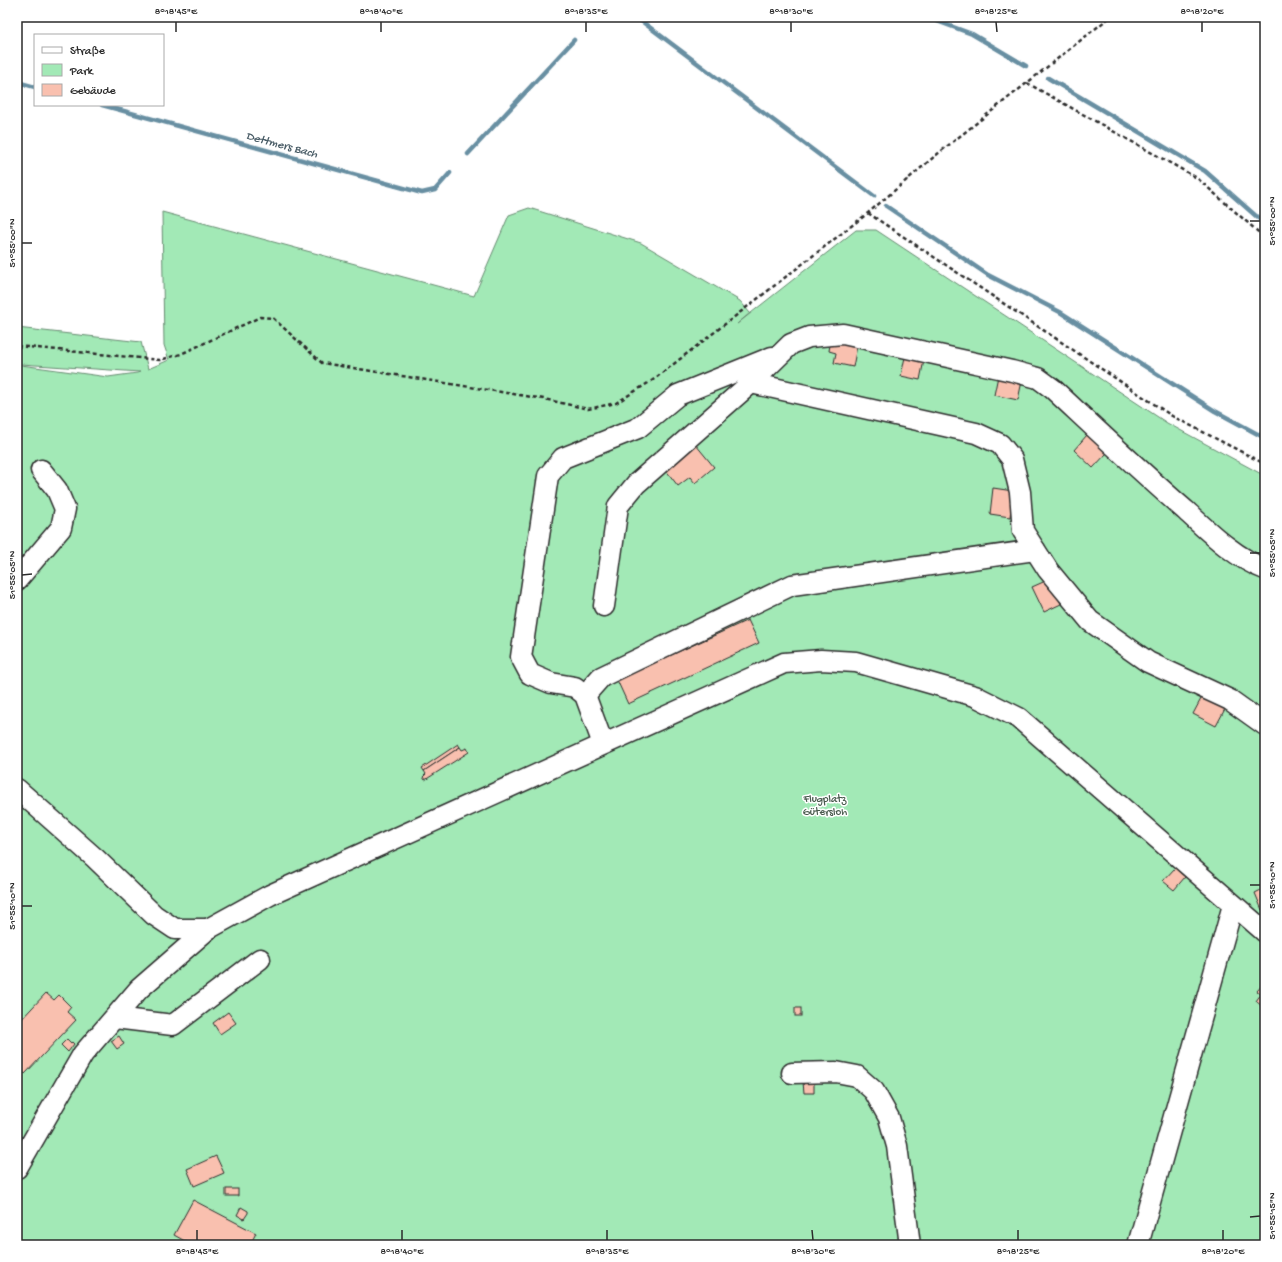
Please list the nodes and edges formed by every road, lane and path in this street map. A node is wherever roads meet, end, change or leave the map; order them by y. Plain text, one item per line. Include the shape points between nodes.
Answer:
1 (1110, 17) edge
2 (1027, 83) junction
3 (868, 213) junction
4 (1265, 238) edge
5 (17, 346) edge
6 (780, 354) junction
7 (751, 383) junction
8 (1265, 464) edge
9 (42, 470) dead end
10 (1035, 550) junction
11 (1265, 569) edge
12 (17, 580) edge
13 (604, 606) dead end
14 (585, 695) junction
15 (1265, 725) edge
16 (603, 744) junction
17 (17, 789) edge
18 (1234, 905) junction
19 (208, 929) junction
20 (1265, 932) edge
21 (260, 959) dead end
22 (115, 1018) junction
23 (792, 1073) dead end
24 (17, 1168) edge
25 (910, 1245) edge
26 (1138, 1245) edge

1 - 2 path
2 - 3 path
2 - 4 path via 1197,178
3 - 5 path via 653,380 616,403 588,408 322,363 273,318 260,317 181,354 160,360
3 - 8 path via 1172,416
6 - 7 lane
6 - 11 lane via 791,344 809,337 842,334 1038,378 1216,538 1253,565
6 - 14 lane via 678,394 638,428 564,458 548,476 521,657 530,674 551,683 574,687
7 - 10 lane via 976,433 1000,444 1012,459 1020,492 1023,531
7 - 13 lane via 636,484 618,506
9 - 12 lane via 57,490 65,509 61,528
10 - 14 lane via 792,585 600,677
10 - 15 lane via 1090,621 1148,662 1230,700
14 - 16 lane
16 - 18 lane via 784,663 821,660 856,662 975,696 1019,718
16 - 19 lane via 270,895
17 - 19 lane via 95,858 154,915 175,929
18 - 20 lane
18 - 26 lane
19 - 22 lane via 139,989
21 - 22 lane via 173,1025
22 - 24 lane via 83,1054
23 - 25 lane via 836,1072 857,1076 874,1091 889,1118 897,1146

